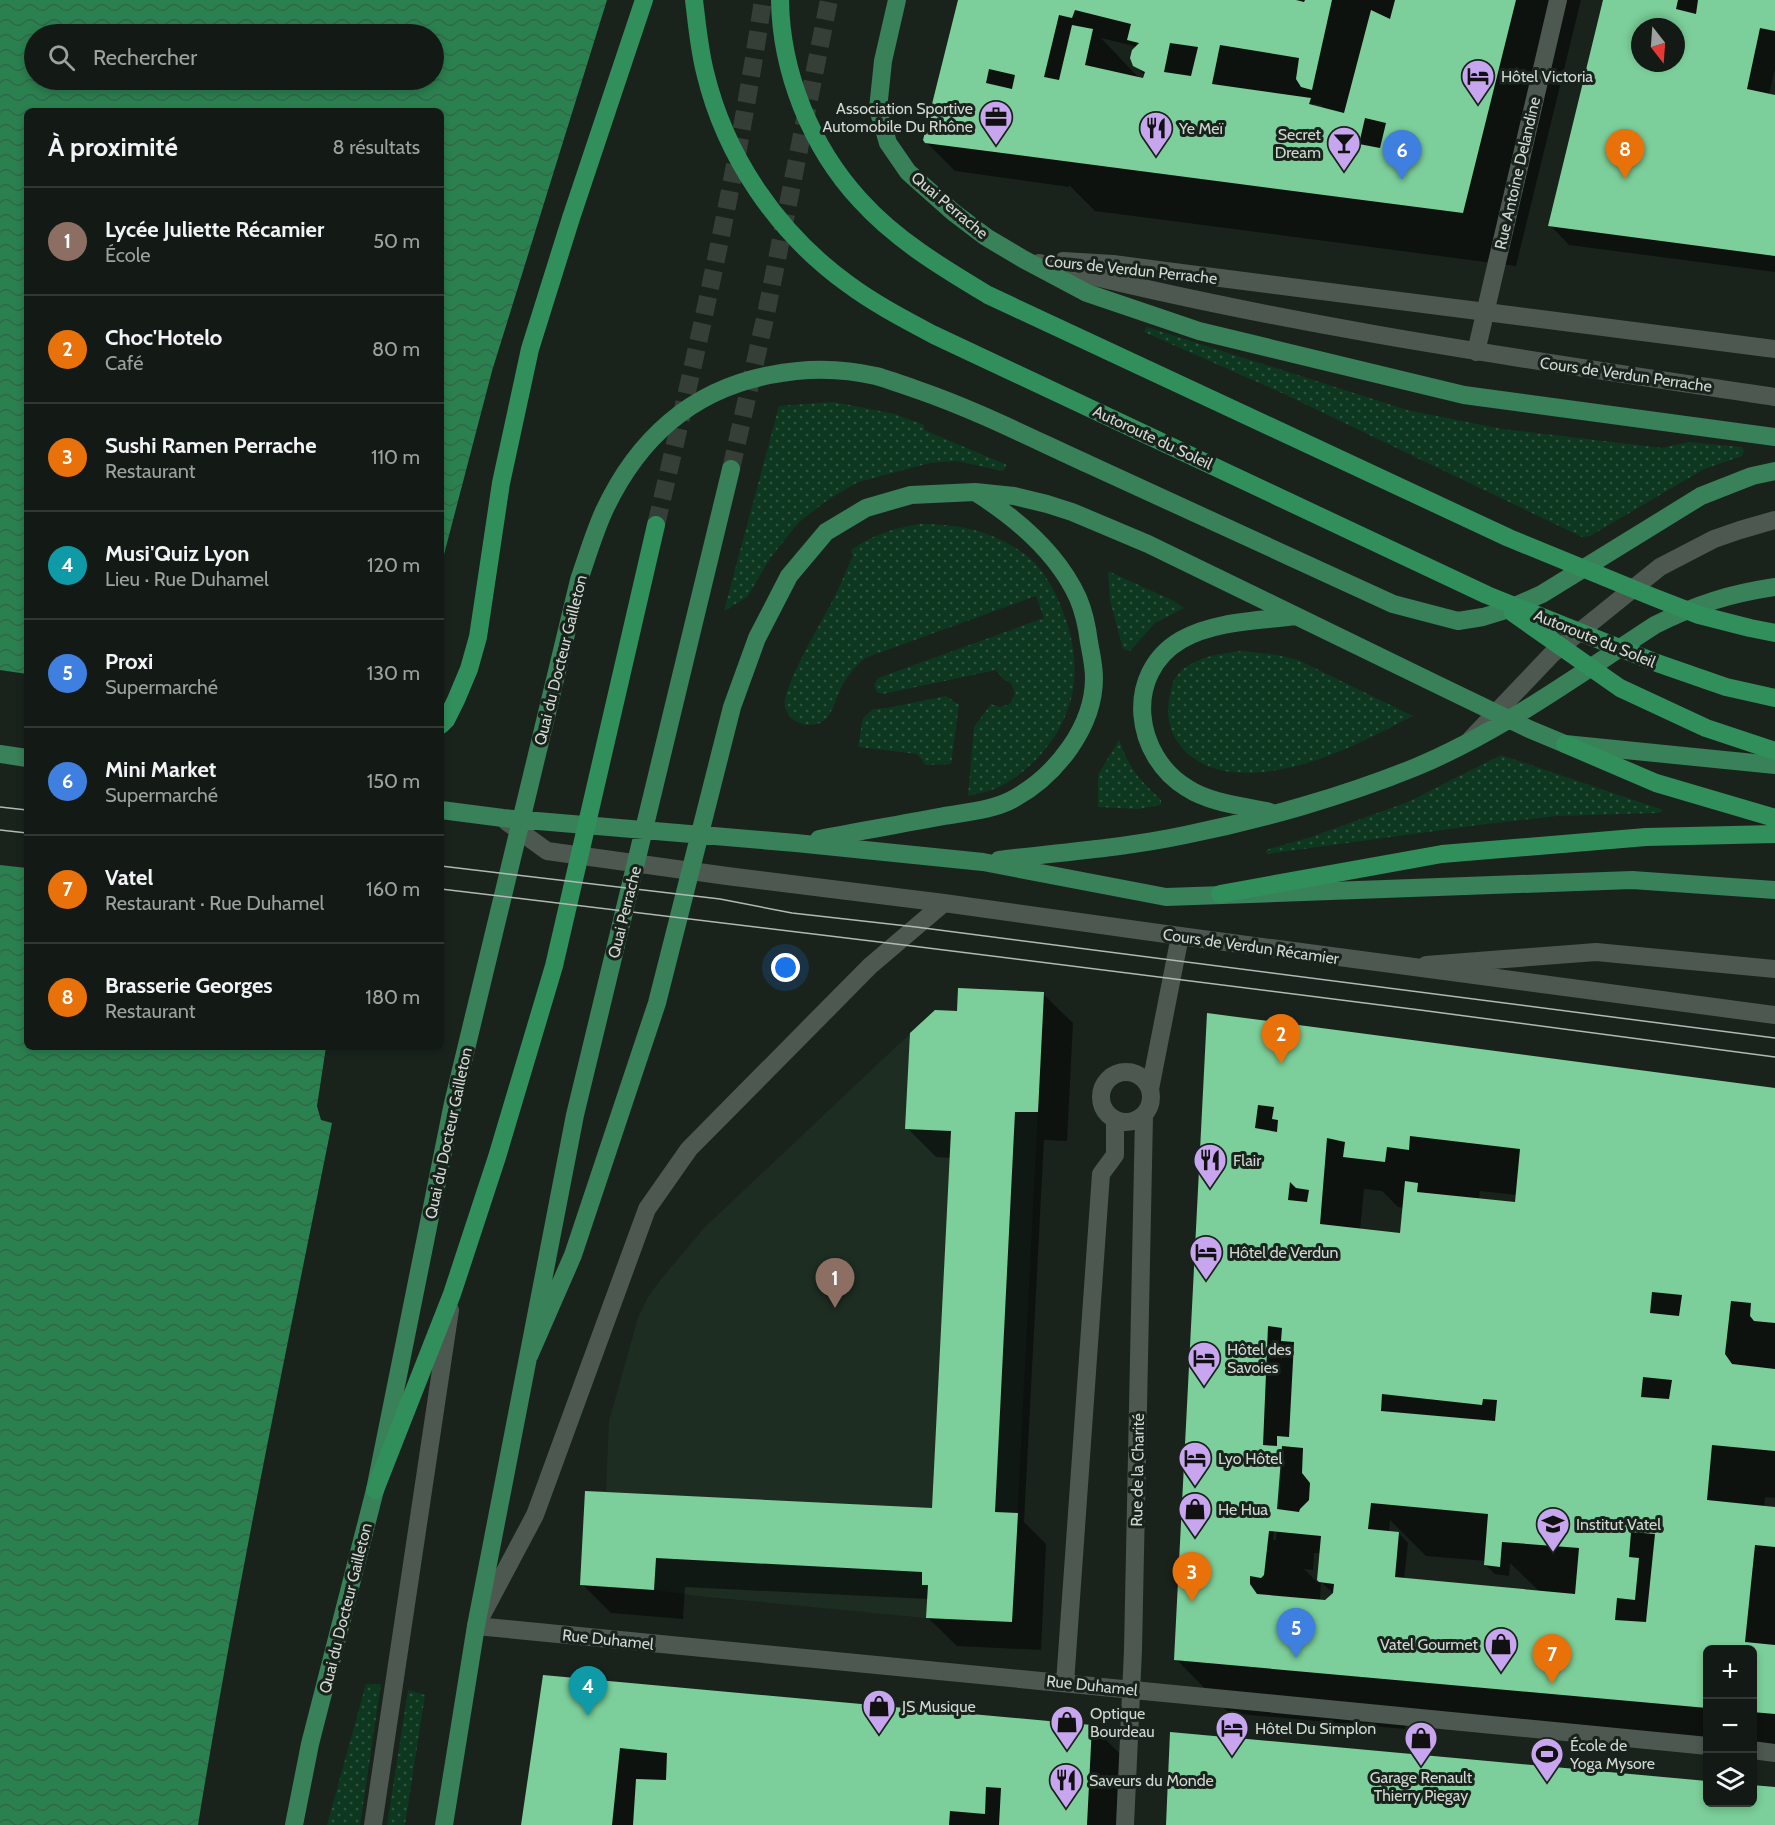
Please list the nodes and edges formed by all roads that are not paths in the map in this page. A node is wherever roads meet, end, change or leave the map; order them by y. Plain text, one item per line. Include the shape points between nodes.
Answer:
1 (644, 0) edge
2 (694, 0) edge
3 (780, 0) edge
4 (897, 0) edge
5 (1558, 0) edge
6 (1023, 259) junction
7 (1485, 312) junction
8 (1775, 349) edge
9 (1476, 352) junction
10 (1775, 397) edge
11 (1775, 437) edge
12 (731, 469) tunnel mouth
13 (1775, 471) edge
14 (975, 492) junction
15 (1775, 520) edge
16 (656, 525) tunnel mouth
17 (1775, 587) edge
18 (1486, 595) junction
19 (1296, 616) junction
20 (1775, 633) edge
21 (1775, 698) edge
22 (444, 722) edge
23 (1470, 740) junction
24 (1565, 744) junction
25 (1775, 751) edge
26 (0, 754) edge
27 (24, 758) edge
28 (1775, 765) edge
29 (444, 810) edge
30 (1275, 813) junction
31 (502, 818) junction
32 (1775, 818) edge
33 (1775, 834) edge
34 (796, 843) junction
35 (983, 862) junction
36 (1775, 890) edge
37 (1220, 894) junction
38 (944, 903) junction
39 (1180, 936) junction
40 (1404, 966) junction
41 (1775, 969) edge
42 (1775, 1015) edge
43 (1150, 1089) junction
44 (1144, 1116) junction
45 (1115, 1120) junction
46 (452, 1294) junction
47 (529, 1356) junction
48 (375, 1491) junction
49 (476, 1626) junction
50 (1065, 1683) junction
51 (1132, 1690) junction
52 (1703, 1746) edge
53 (1757, 1751) edge
54 (1775, 1753) edge
55 (294, 1825) edge
56 (374, 1825) edge
57 (444, 1825) edge
58 (1125, 1825) edge

1 - 22 highway via 530,349 501,483 477,637 469,669
2 - 18 highway, Autoroute du Soleil via 703,63 715,106 751,182 771,211 846,283 934,335
3 - 20 highway via 784,45 810,126 860,201 930,260 988,295 1509,538 1699,615
4 - 6 main road, Quai Perrache via 882,61 878,109 888,143 908,172 953,212
5 - 7 street, Rue Antoine Delandine
6 - 7 street, Cours de Verdun Perrache via 1113,264
6 - 9 street, Cours de Verdun Perrache via 1207,302
6 - 11 main road, Quai Perrache via 1088,293 1199,331 1464,395
7 - 8 street, Cours de Verdun Perrache
7 - 9 street
9 - 10 street, Cours de Verdun Perrache
12 - 47 main road, Quai Perrache via 575,1115
13 - 48 main road, Quai du Docteur Gailleton via 1701,496 1542,594 1506,610 1458,621 1393,604 953,402 876,376 836,371 760,377 702,399 666,423 620,482 604,511 579,580 453,1103
14 - 19 main road via 1014,496 1072,512
14 - 34 main road via 1028,532 1052,558 1077,597 1086,619 1094,678 1080,730 1050,773 1013,799 981,809
14 - 47 main road via 911,495 866,508 826,532 789,576 756,638 732,707 657,1003 573,1255
15 - 23 street via 1714,539 1660,567 1552,654
16 - 46 highway via 554,966
17 - 23 main road via 1736,593 1655,625 1526,709
18 - 21 highway, Autoroute du Soleil via 1657,663 1726,687
18 - 25 highway via 1620,688 1706,728
19 - 24 main road
19 - 30 main road via 1211,628 1180,640 1158,661 1142,697 1145,736 1166,771 1187,789
23 - 30 main road via 1417,766
24 - 28 main road
24 - 32 highway via 1656,783
26 - 27 main road
29 - 31 main road
30 - 35 main road via 1184,835
31 - 34 main road
31 - 38 street, Cours de Verdun Récamier via 547,851
33 - 37 highway via 1647,837 1442,854
34 - 35 main road
35 - 37 main road via 1166,897
36 - 37 main road via 1632,880
38 - 39 street, Cours de Verdun Récamier
38 - 49 street via 870,966 689,1149 647,1209 535,1515
39 - 40 street, Cours de Verdun Récamier
39 - 43 street
40 - 41 street via 1596,952
40 - 42 street, Cours de Verdun Récamier
43 - 44 street via 1151,1103
43 - 45 street via 1147,1082 1133,1073 1109,1078 1101,1101
44 - 45 street via 1130,1123
44 - 51 street, Rue de la Charité
45 - 50 street via 1115,1155 1101,1174
46 - 48 highway
46 - 56 street
47 - 49 main road
48 - 55 main road, Quai du Docteur Gailleton via 310,1744
49 - 50 street, Rue Duhamel
49 - 57 main road
50 - 51 street, Rue Duhamel
51 - 52 street, Rue Duhamel
51 - 58 street, Rue de la Charité
53 - 54 street

